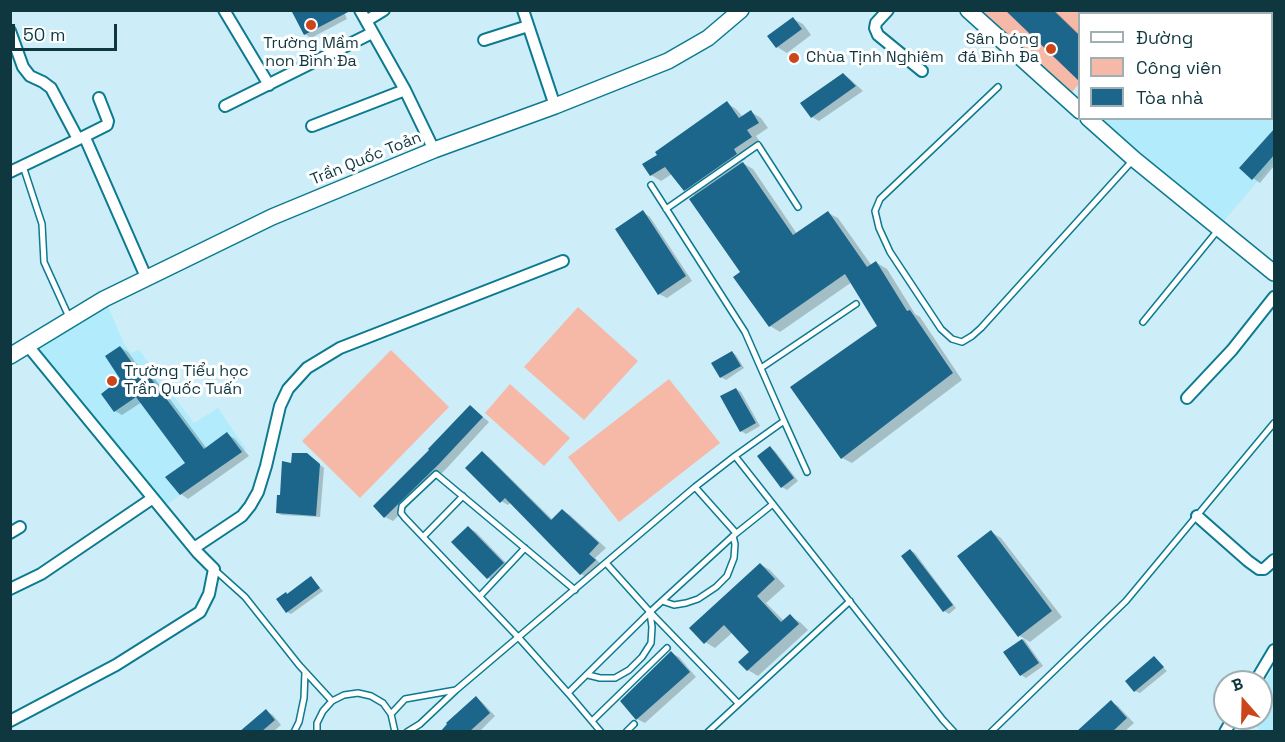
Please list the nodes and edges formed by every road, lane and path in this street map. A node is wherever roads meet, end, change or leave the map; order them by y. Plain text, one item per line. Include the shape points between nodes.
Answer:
1 (224, 10) edge
2 (360, 10) edge
3 (384, 10) edge
4 (523, 10) edge
5 (741, 10) edge
6 (888, 10) edge
7 (968, 10) edge
8 (366, 21) junction
9 (528, 26) junction
10 (10, 31) edge
11 (372, 33) junction
12 (483, 40) dead end
13 (922, 71) dead end
14 (269, 85) junction
15 (998, 87) dead end
16 (405, 90) junction
17 (99, 98) dead end
18 (225, 106) dead end
19 (555, 106) junction
20 (1078, 109) edge
21 (1090, 120) edge
22 (312, 126) dead end
23 (80, 138) junction
24 (434, 150) junction
25 (1134, 159) junction
26 (23, 166) junction
27 (10, 172) edge
28 (651, 185) dead end
29 (798, 207) dead end
30 (666, 209) junction
31 (1219, 229) junction
32 (563, 261) dead end
33 (1275, 273) edge
34 (146, 277) junction
35 (1275, 297) edge
36 (856, 304) dead end
37 (70, 320) junction
38 (1143, 322) dead end
39 (28, 346) junction
40 (10, 356) edge
41 (761, 368) junction
42 (1187, 398) dead end
43 (784, 421) junction
44 (1275, 423) edge
45 (735, 456) junction
46 (807, 472) dead end
47 (695, 488) junction
48 (463, 496) junction
49 (153, 498) junction
50 (773, 504) junction
51 (1197, 516) junction
52 (735, 535) junction
53 (423, 537) junction
54 (194, 548) junction
55 (525, 548) junction
56 (1275, 560) edge
57 (606, 563) junction
58 (214, 569) junction
59 (10, 590) edge
60 (575, 590) junction
61 (480, 596) junction
62 (849, 601) junction
63 (662, 602) junction
64 (650, 612) junction
65 (519, 638) junction
66 (667, 648) dead end
67 (1275, 650) edge
68 (1262, 670) edge
69 (305, 672) junction
70 (588, 675) junction
71 (456, 690) junction
72 (568, 693) junction
73 (332, 701) junction
74 (737, 702) junction
75 (391, 714) junction
76 (10, 721) edge
77 (592, 721) junction
78 (634, 724) dead end
79 (294, 732) edge
80 (317, 732) edge
81 (395, 732) edge
82 (407, 732) edge
83 (601, 732) edge
84 (626, 732) edge
85 (708, 732) edge
86 (954, 732) edge
87 (991, 732) edge

1 - 14 street
2 - 8 street
3 - 8 street
4 - 9 street
5 - 19 main road, Trần Quốc Toản via 708,38 668,61
6 - 13 street via 876,23 878,35
7 - 20 main road
8 - 11 street
9 - 12 street
9 - 19 street
10 - 23 street via 23,67 51,88
11 - 14 street
11 - 16 street
14 - 18 street
15 - 25 lane via 880,199 875,211 890,252 941,329 952,339 962,342 981,328
16 - 22 street
16 - 24 street
17 - 23 street via 107,125
19 - 24 main road, Trần Quốc Toản
21 - 25 main road
23 - 26 street
23 - 34 street via 86,140
24 - 34 main road, Trần Quốc Toản via 272,217
25 - 31 main road
26 - 27 street
26 - 37 lane via 42,224 44,262
28 - 30 lane
29 - 30 lane via 758,145
30 - 41 lane via 745,332
31 - 33 main road
31 - 38 lane
32 - 54 street via 339,348 308,368 288,388 280,406 266,466 250,506 242,516
34 - 37 main road, Trần Quốc Toản
35 - 42 street
36 - 41 lane
37 - 39 main road, Trần Quốc Toản
39 - 40 main road, Trần Quốc Toản
39 - 49 street
41 - 43 lane
43 - 45 lane
43 - 46 lane
44 - 51 lane
45 - 47 lane
45 - 50 lane
47 - 52 lane
47 - 57 lane
48 - 53 lane
48 - 53 lane via 436,474 402,506 401,513
48 - 55 lane
49 - 54 street
49 - 59 street via 49,569
50 - 52 lane
50 - 62 lane
51 - 56 street via 1259,569
51 - 87 lane via 1126,601
52 - 63 lane
52 - 63 lane via 734,558 727,576 716,587 686,603
53 - 61 lane
54 - 58 street
55 - 60 lane
55 - 61 lane
57 - 60 lane
57 - 64 lane
58 - 69 lane via 245,597
58 - 76 street via 200,612 116,665
60 - 65 lane
61 - 65 lane
62 - 74 lane
62 - 86 lane
63 - 64 lane
64 - 70 lane
64 - 70 lane via 651,643 636,664 615,678
64 - 74 lane
65 - 71 lane
65 - 72 lane
66 - 77 lane
67 - 68 street
69 - 73 lane
69 - 79 lane via 304,698
70 - 72 lane
71 - 75 lane via 405,699
71 - 82 lane
72 - 77 lane
73 - 75 lane via 358,693 383,703
73 - 80 lane via 323,711
74 - 85 lane
75 - 81 lane
77 - 83 lane
78 - 84 lane

